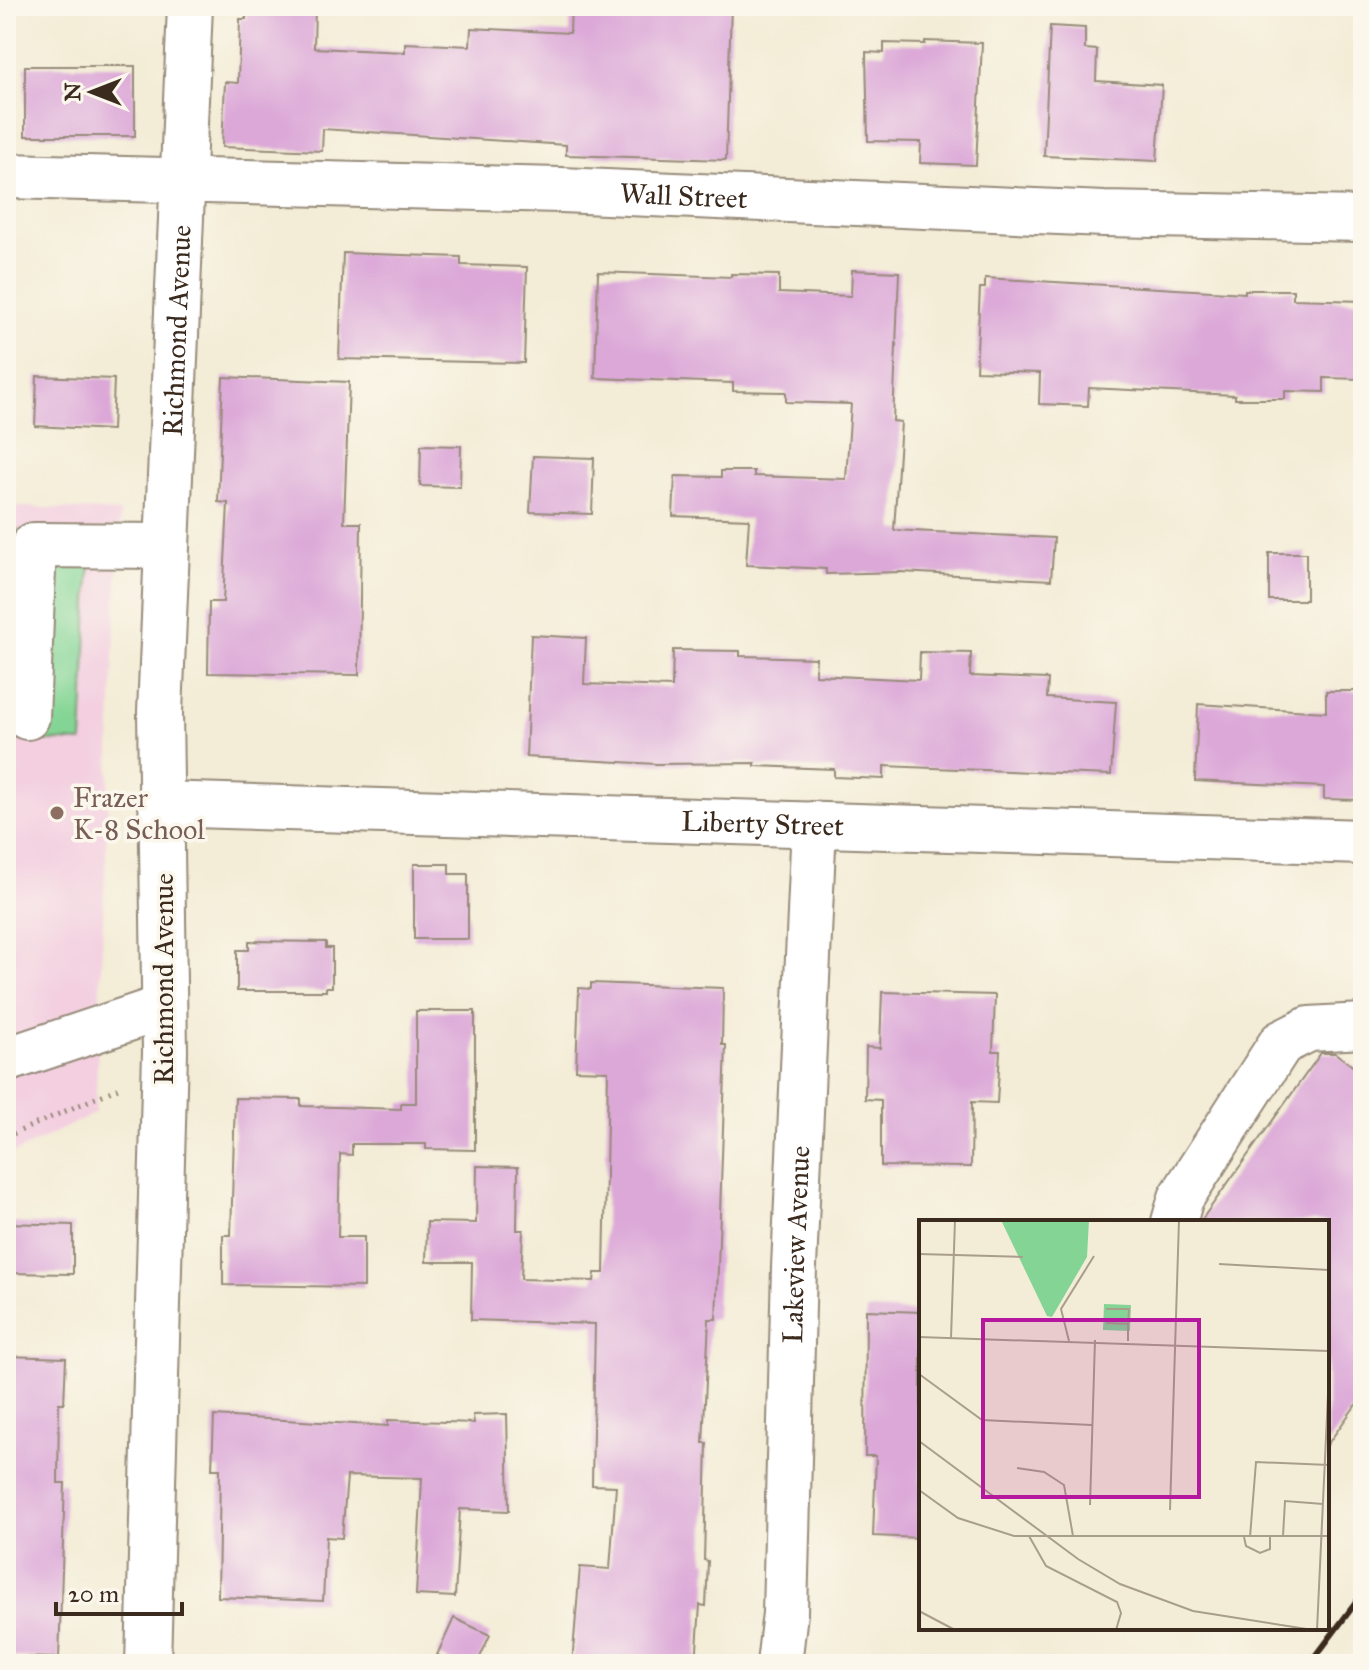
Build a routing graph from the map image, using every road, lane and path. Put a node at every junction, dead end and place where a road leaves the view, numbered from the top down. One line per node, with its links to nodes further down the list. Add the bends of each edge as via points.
1 (190, 6): 3 (street, Richmond Avenue)
2 (6, 176): 3 (street, Wall Street)
3 (183, 181): 4 (street, Wall Street); 6 (street, Richmond Avenue)
4 (1363, 219)
5 (20, 544): 6 (street); 7 (street)
6 (166, 546): 8 (street, Richmond Avenue)
7 (27, 717)
8 (161, 804): 9 (street, Liberty Street); 11 (street, Richmond Avenue)
9 (814, 824): 10 (street, Liberty Street); 18 (street, Lakeview Avenue)
10 (1363, 842)
11 (164, 1007): 13 (street); 14 (street, Richmond Avenue)
12 (1363, 1026): 16 (street, via 1309,1029 1281,1043 1181,1198)
13 (6, 1060)
14 (164, 1068): 15 (path); 17 (street, Richmond Avenue)
15 (6, 1137)
16 (1175, 1220)
17 (148, 1664)
18 (779, 1664)

